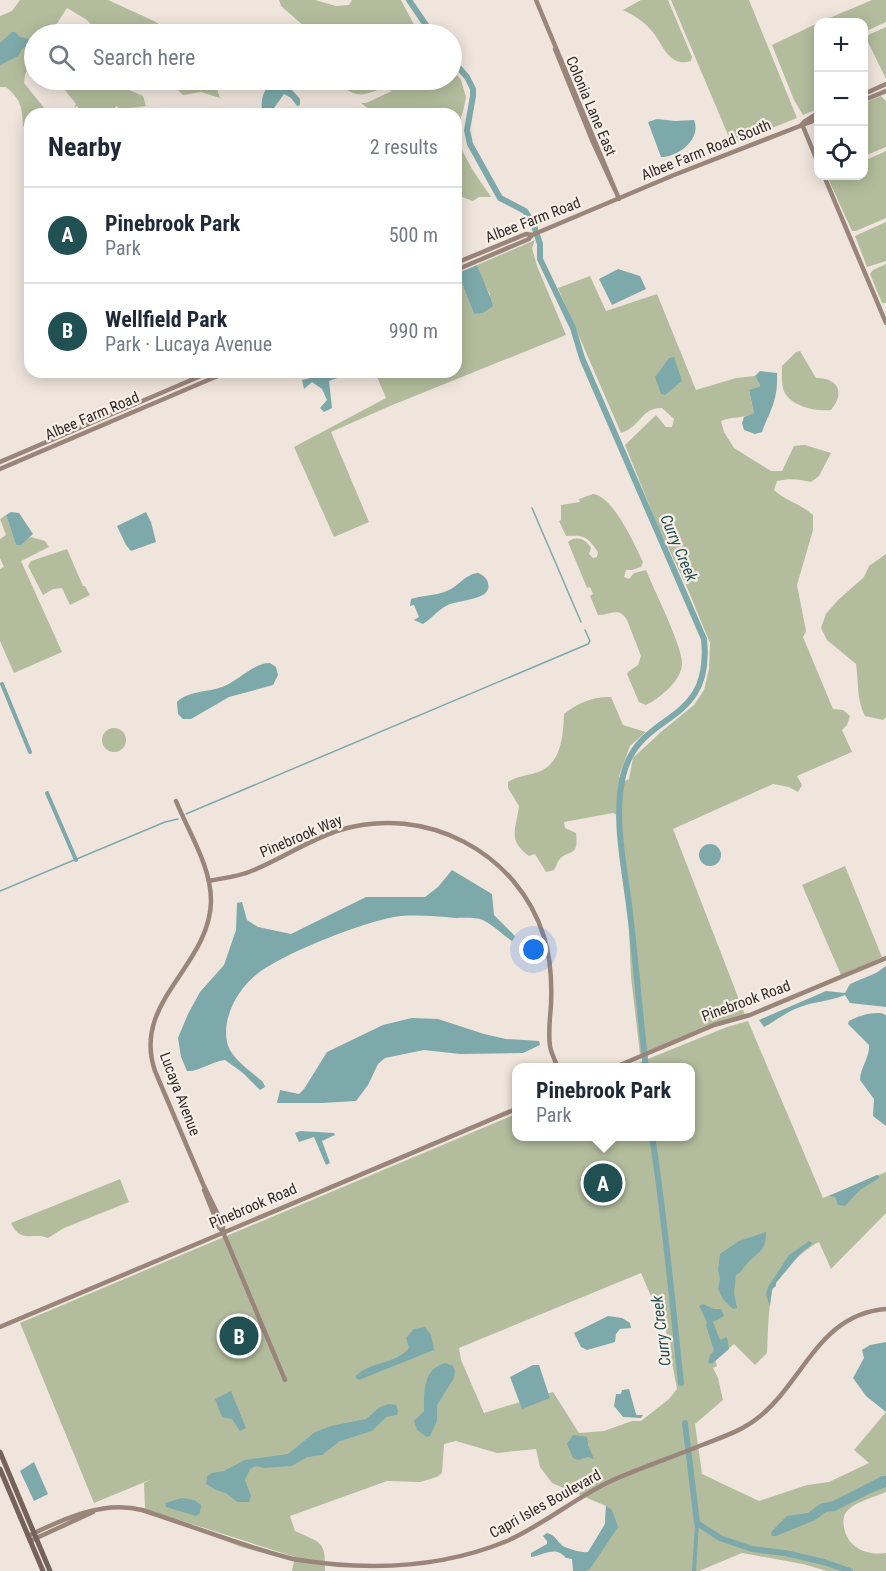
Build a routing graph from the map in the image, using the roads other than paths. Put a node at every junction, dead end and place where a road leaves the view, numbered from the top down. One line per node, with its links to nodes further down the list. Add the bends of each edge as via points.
1 (536, 0): 11 (street, Colonia Lane East, via 568,85)
2 (886, 84): 3 (street)
3 (868, 91)
4 (886, 91): 5 (street)
5 (868, 98)
6 (814, 116): 8 (street, Albee Farm Road South)
7 (814, 120): 8 (street, Albee Farm Road South)
8 (802, 124): 9 (street); 11 (street, Albee Farm Road South)
9 (814, 152)
10 (826, 180): 15 (street)
11 (619, 199): 12 (street, Albee Farm Road)
12 (532, 235): 13 (street, Albee Farm Road); 14 (street, Albee Farm Road)
13 (462, 261)
14 (462, 267)
15 (886, 323)
16 (196, 378): 18 (street, Albee Farm Road)
17 (213, 378): 19 (street, Albee Farm Road)
18 (121, 410): 19 (street); 20 (street, Albee Farm Road)
19 (123, 416): 21 (street, Albee Farm Road)
20 (0, 462)
21 (0, 468)
22 (176, 801): 23 (street, Lucaya Avenue)
23 (208, 881): 25 (street, Pinebrook Way, via 250,871 323,836 367,824 420,825 465,841 510,876 540,924 550,960 550,1044); 28 (street, Lucaya Avenue, via 210,905 205,932 157,1012 150,1043 155,1071)
24 (886, 957): 26 (street, Pinebrook Road)
25 (556, 1063)
26 (625, 1063)
27 (512, 1111): 28 (street, Pinebrook Road)
28 (223, 1232): 30 (street, Pinebrook Road); 31 (street, Lucaya Avenue)
29 (886, 1309): 36 (street, Capri Isles Boulevard, via 866,1312 840,1325 776,1400 736,1432 613,1480 538,1525 456,1558 413,1566 369,1568 314,1563 136,1509 118,1507 95,1510 82,1519)
30 (0, 1327)
31 (285, 1380)
32 (0, 1452): 35 (main road)
33 (0, 1457): 35 (main road)
34 (0, 1469): 37 (main road)
35 (9, 1473): 36 (main road)
36 (35, 1535): 37 (street, Capri Isles Boulevard); 39 (main road)
37 (29, 1538): 38 (main road)
38 (43, 1571)
39 (51, 1571)

